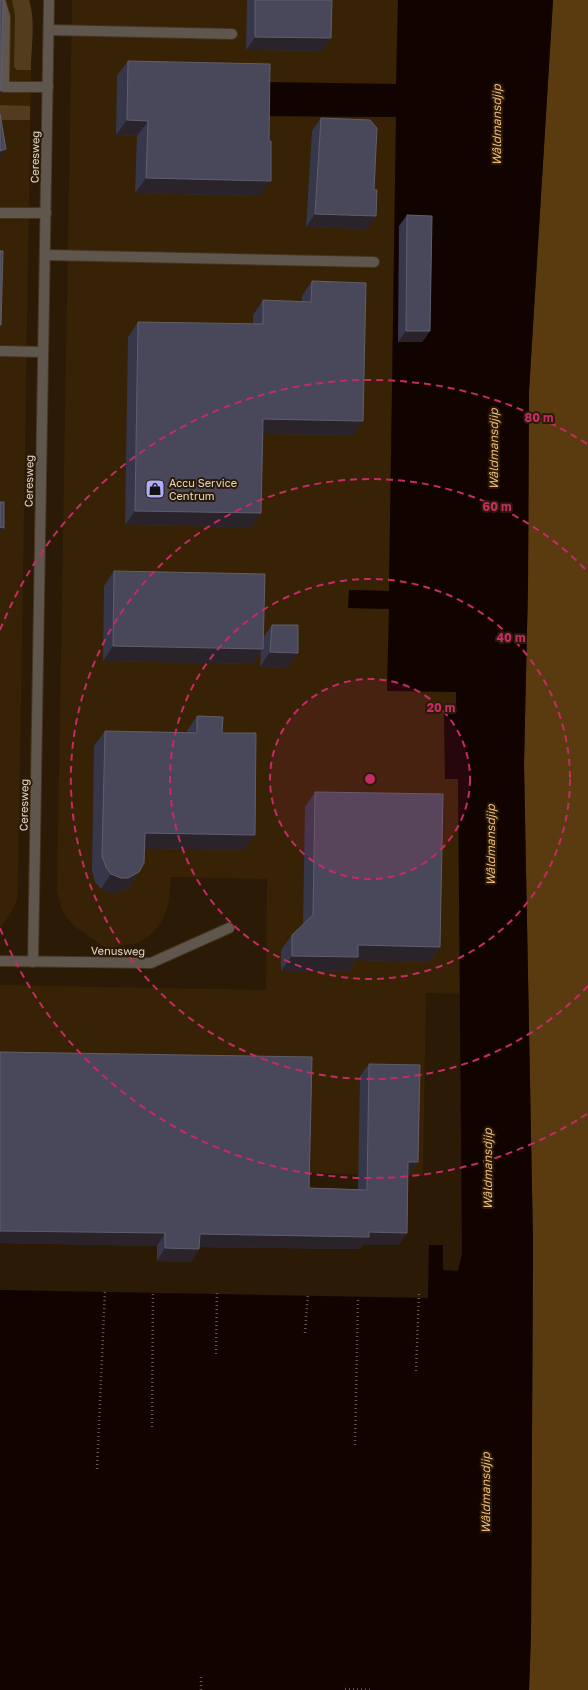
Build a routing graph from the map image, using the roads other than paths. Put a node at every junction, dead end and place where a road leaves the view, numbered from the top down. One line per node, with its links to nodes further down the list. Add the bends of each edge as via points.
1 (0, 0): 5 (street, via 5,17 4,86)
2 (49, 0): 3 (street, Ceresweg)
3 (49, 30): 4 (street); 5 (street, Ceresweg)
4 (232, 34)
5 (48, 87): 7 (street, Ceresweg)
6 (0, 212): 7 (street)
7 (46, 213): 8 (street, Ceresweg)
8 (45, 255): 9 (street); 11 (street, Ceresweg)
9 (374, 262)
10 (0, 351): 11 (street)
11 (43, 352): 14 (street, Ceresweg)
12 (228, 928): 14 (street, Venusweg, via 150,963)
13 (0, 961): 14 (street, Venusweg)
14 (33, 962)

